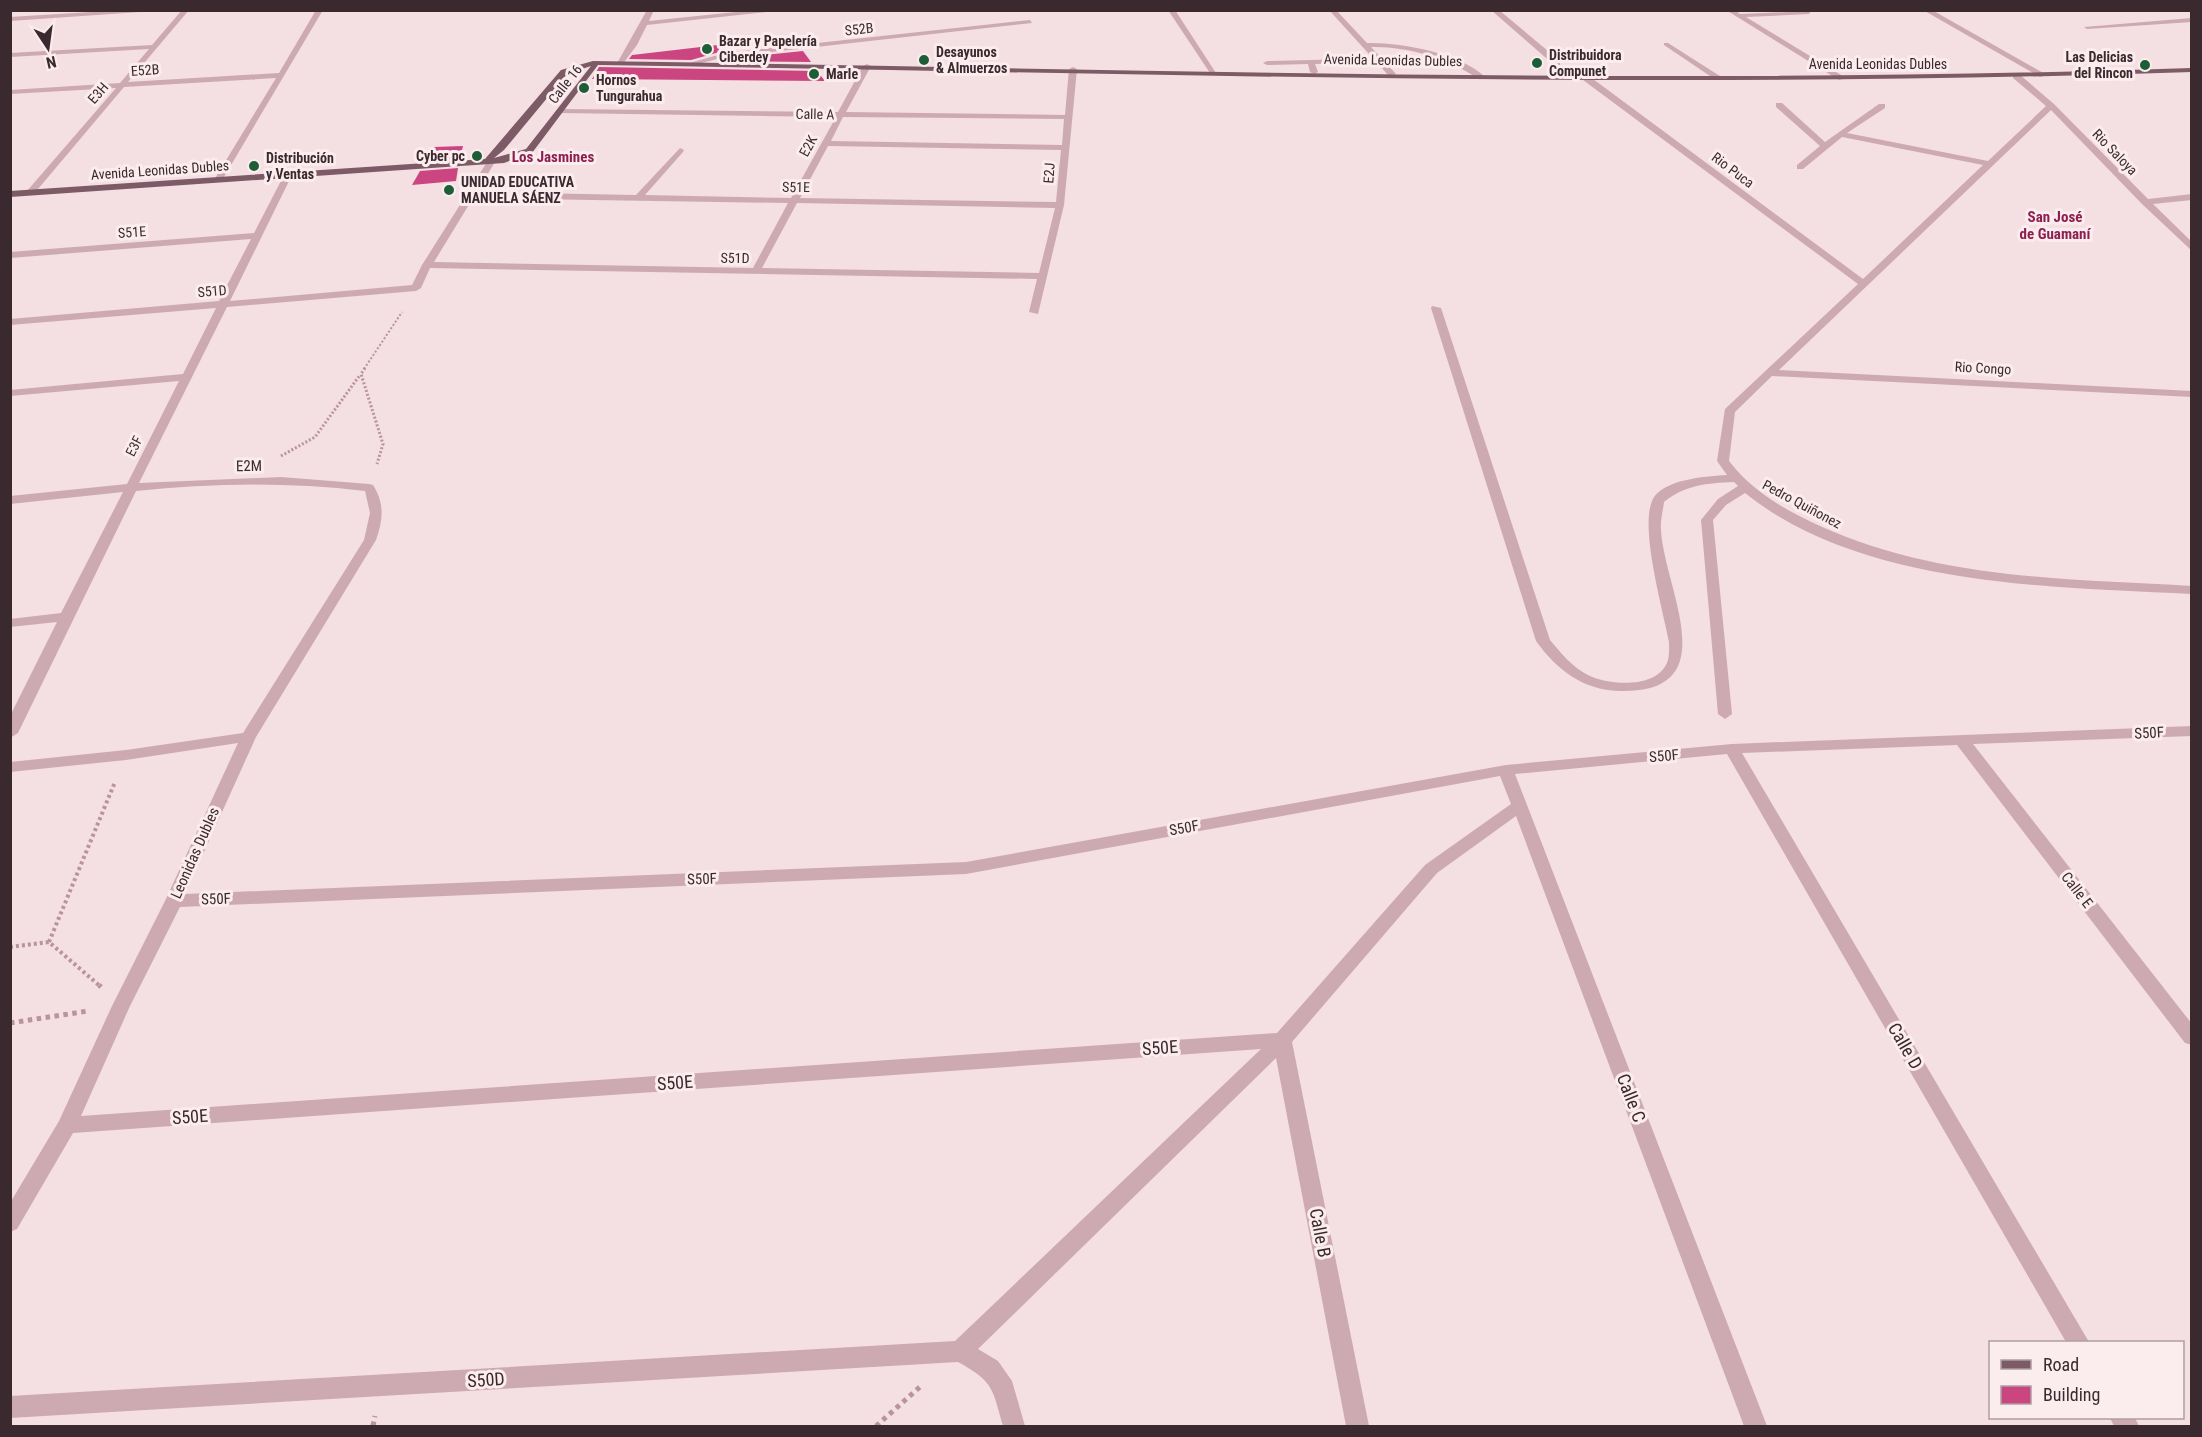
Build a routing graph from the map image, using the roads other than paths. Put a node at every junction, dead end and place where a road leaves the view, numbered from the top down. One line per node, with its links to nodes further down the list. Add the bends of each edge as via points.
1 (37, 10): 15 (street)
2 (166, 10): 15 (street)
3 (186, 10): 22 (street, E3H)
4 (320, 10): 37 (street)
5 (651, 10): 18 (street)
6 (781, 10): 18 (street)
7 (1171, 10): 34 (street)
8 (1332, 10): 21 (street)
9 (1494, 10): 29 (street)
10 (1729, 10): 14 (street)
11 (1926, 10): 38 (street)
12 (1809, 12): 14 (street)
13 (1023, 15): 30 (street, S52B, via 1030,22 725,55)
14 (1737, 16): 43 (street)
15 (29, 18): 16 (street)
16 (10, 19)
17 (2192, 20): 19 (street)
18 (644, 23): 27 (street)
19 (2087, 27)
20 (1666, 44): 42 (street)
21 (1366, 45): 36 (street); 39 (street, via 1456,61)
22 (155, 46): 23 (street); 44 (street, E3H)
23 (10, 55)
24 (1352, 61): 25 (street)
25 (1311, 62): 28 (street); 35 (street)
26 (593, 63): 27 (main road, Avenida Leonidas Dubles); 49 (main road, Calle 16, via 595,68); 57 (main road, Calle 16, via 564,72 490,156)
27 (619, 63): 30 (main road, Avenida Leonidas Dubles)
28 (1267, 63)
29 (1557, 63)
30 (690, 64): 31 (main road, Avenida Leonidas Dubles)
31 (867, 66): 32 (main road, Avenida Leonidas Dubles); 50 (street, E2K)
32 (1072, 69): 34 (main road, Avenida Leonidas Dubles); 51 (street, E2J)
33 (2192, 69): 38 (main road, Avenida Leonidas Dubles)
34 (1213, 71): 35 (main road, Avenida Leonidas Dubles)
35 (1314, 72): 36 (main road, Avenida Leonidas Dubles)
36 (1392, 74): 39 (main road, Avenida Leonidas Dubles)
37 (281, 75): 44 (street, E52B); 61 (street)
38 (2043, 75): 40 (main road, Avenida Leonidas Dubles)
39 (1480, 76): 41 (main road, Avenida Leonidas Dubles)
40 (2016, 76): 43 (main road, Avenida Leonidas Dubles); 48 (street, Rio Saloya)
41 (1586, 78): 42 (main road, Avenida Leonidas Dubles); 76 (street, Rio Puca)
42 (1719, 78): 43 (main road, Avenida Leonidas Dubles)
43 (1842, 78)
44 (122, 85): 45 (street, E52B); 62 (street, E3H)
45 (10, 92)
46 (1779, 105): 54 (street)
47 (1882, 106): 52 (street)
48 (2051, 106): 58 (street); 68 (street, Rio Saloya)
49 (561, 111): 50 (street, Calle A); 57 (main road, Calle 16, via 530,151)
50 (842, 115): 51 (street, Calle A); 53 (street, E2K)
51 (1068, 117): 55 (street, E2J)
52 (1840, 134): 54 (street); 58 (street)
53 (824, 143): 55 (street); 67 (street, E2K)
54 (1825, 146): 59 (street)
55 (1064, 148): 69 (street, E2J)
56 (680, 150): 66 (street)
57 (491, 162): 60 (main road, Avenida Leonidas Dubles); 73 (street)
58 (1989, 164): 76 (street)
59 (1800, 167)
60 (288, 175): 61 (main road, Avenida Leonidas Dubles); 70 (street, E3F)
61 (218, 180): 62 (main road, Avenida Leonidas Dubles)
62 (30, 193): 63 (main road, Avenida Leonidas Dubles)
63 (10, 194)
64 (530, 196): 66 (street, S51E)
65 (2192, 197): 68 (street)
66 (639, 198): 67 (street, S51E)
67 (794, 201): 69 (street, S51E); 74 (street, E2K)
68 (2145, 202): 71 (street, Rio Saloya)
69 (1060, 205): 75 (street, E2J)
70 (256, 236): 72 (street, S51E); 77 (street, E3F)
71 (2190, 246)
72 (10, 255)
73 (427, 265): 74 (street, S51D); 77 (street, S51D, via 416,288)
74 (756, 271): 75 (street, S51D)
75 (1043, 276): 79 (street, E2J)
76 (1864, 284): 81 (street)
77 (223, 304): 80 (street, S51D); 82 (street, E3F)
78 (1436, 308): 85 (street, via 1543,641 1561,663 1591,682 1619,687 1643,684 1668,672 1676,658 1676,642 1654,529 1658,501 1683,484)
79 (1034, 312)
80 (10, 322)
81 (1773, 373): 84 (street, Rio Congo); 85 (street, via 1729,411 1723,461)
82 (186, 377): 83 (street); 86 (street, E3F)
83 (10, 393)
84 (2192, 394)
85 (1739, 483): 89 (street, Pedro Quiñonez, via 1758,499 1796,520 1866,551 1977,577); 92 (street, via 1707,520)
86 (130, 488): 87 (street, E2M, via 323,480); 88 (street, E2M); 90 (street, E3F)
87 (369, 488): 95 (street, Leonidas Dubles, via 377,502 378,516 370,540)
88 (10, 500)
89 (2192, 590)
90 (66, 616): 91 (street); 94 (street, E3F)
91 (10, 623)
92 (1725, 714)
93 (2192, 730): 96 (street, S50F)
94 (10, 733)
95 (248, 737): 98 (street); 101 (street, Leonidas Dubles)
96 (1962, 741): 97 (street, S50F); 102 (street, Calle E)
97 (1732, 750): 99 (street, S50F); 106 (street, Calle D)
98 (10, 767)
99 (1506, 770): 100 (street, Calle C); 101 (street, S50F, via 966,868)
100 (1519, 806): 103 (street, via 1431,869); 111 (street, Calle C)
101 (174, 901): 104 (street, Leonidas Dubles)
102 (2192, 1038)
103 (1282, 1040): 104 (street, S50E); 107 (street); 110 (street, Calle B)
104 (67, 1125): 105 (street, Leonidas Dubles)
105 (10, 1223)
106 (2077, 1341)
107 (960, 1351): 108 (street, S50D); 109 (street, via 990,1368 1004,1389)
108 (10, 1407)
109 (1014, 1426)
110 (1358, 1426)
111 (1756, 1426)

